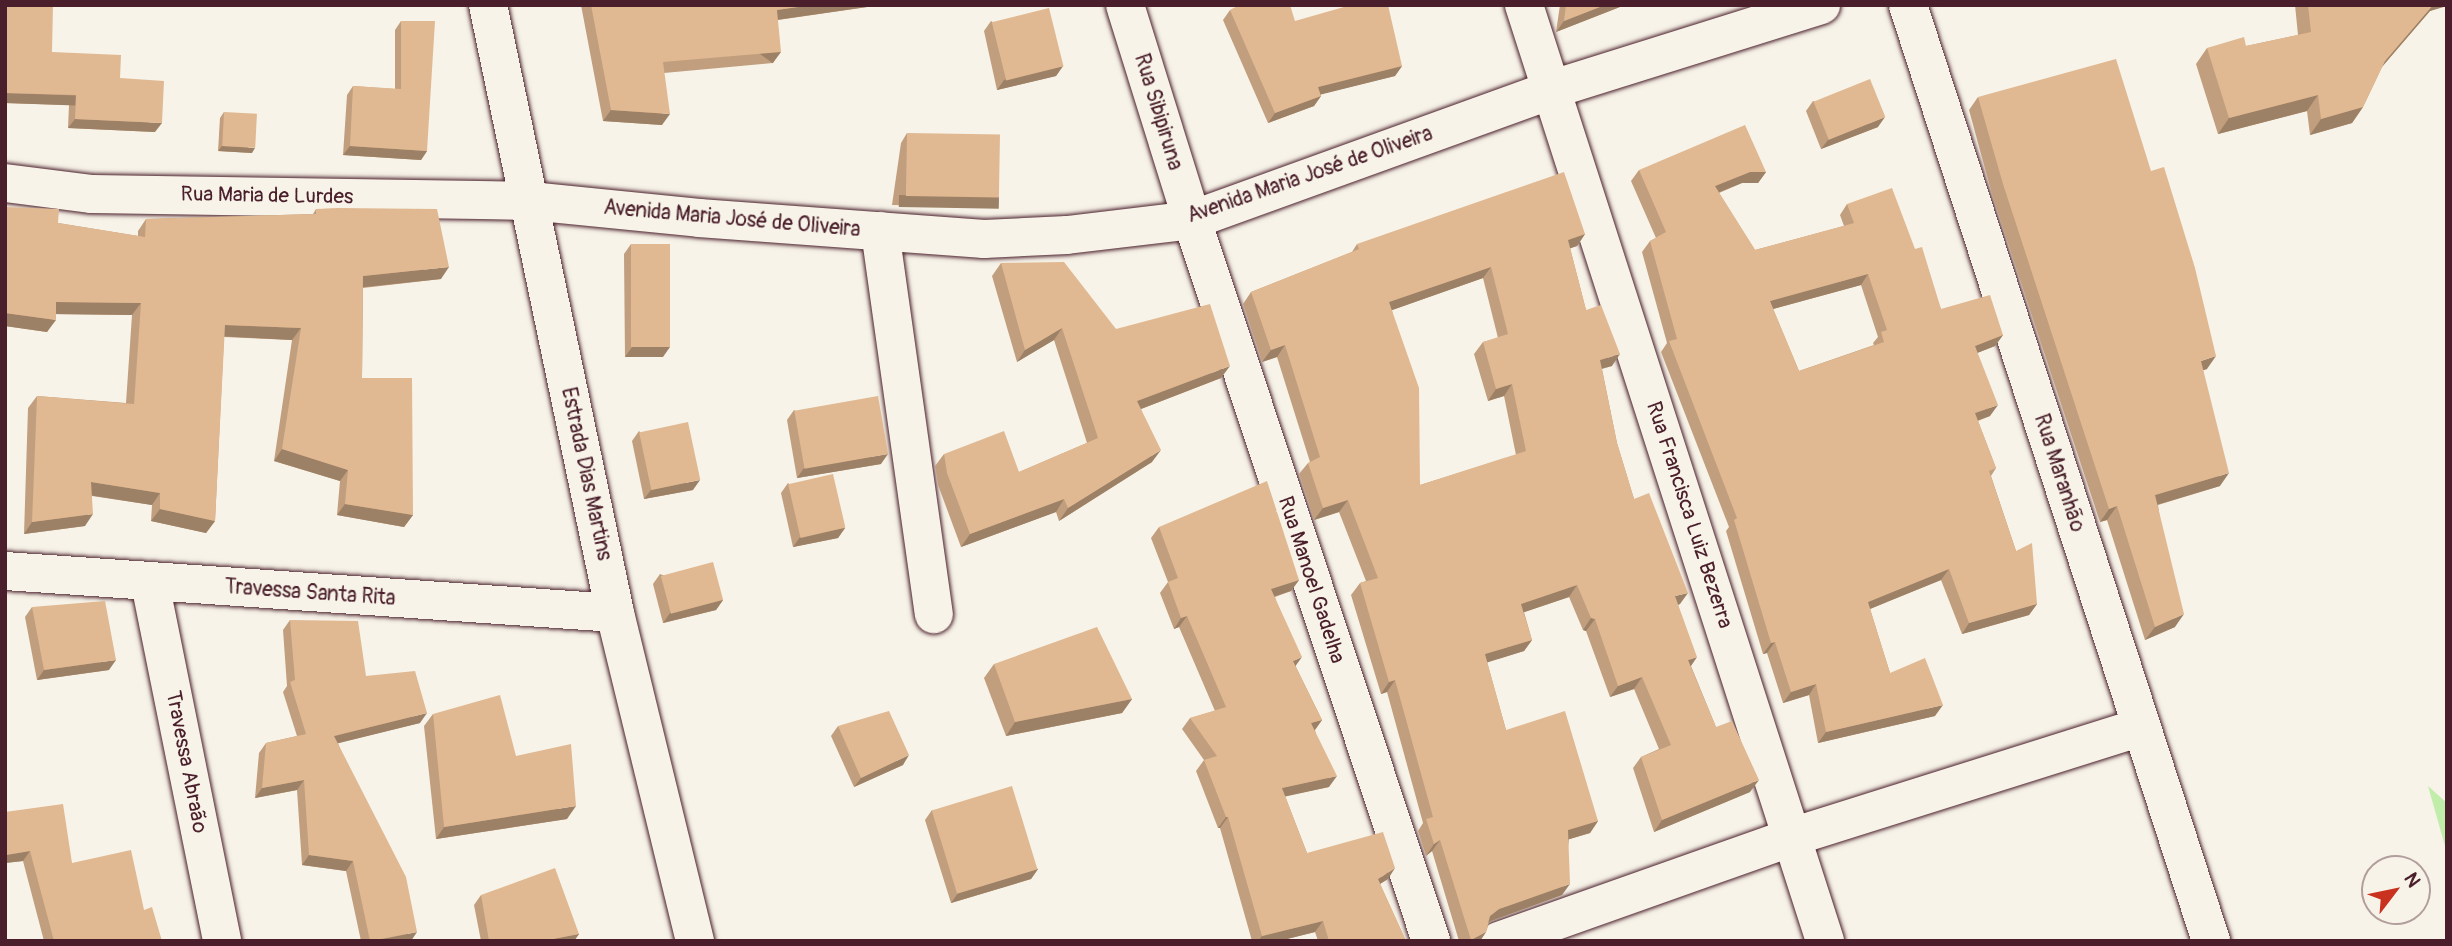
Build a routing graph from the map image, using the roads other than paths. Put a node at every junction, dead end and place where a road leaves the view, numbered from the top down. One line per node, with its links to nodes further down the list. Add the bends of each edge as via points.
1 (488, 5): 8 (street, Estrada Dias Martins)
2 (1125, 5): 9 (street, Rua Sibipiruna)
3 (1524, 5): 6 (street, Rua Francisca Luiz Bezerra)
4 (1821, 5): 6 (street, Avenida Maria José de Oliveira)
5 (1908, 5): 15 (street, Rua Maranhão)
6 (1553, 89): 9 (street, Avenida Maria José de Oliveira); 16 (street, Rua Francisca Luiz Bezerra)
7 (5, 183): 8 (street, Rua Maria de Lurdes, via 92,194)
8 (530, 201): 10 (street, Avenida Maria José de Oliveira); 13 (street, Estrada Dias Martins)
9 (1192, 219): 10 (street, Avenida Maria José de Oliveira, via 1067,235 984,239); 19 (street, Rua Manoel Gadelha)
10 (880, 231): 14 (street)
11 (5, 570): 12 (street, Travessa Santa Rita)
12 (150, 583): 13 (street, Travessa Santa Rita); 17 (street, Travessa Abraão)
13 (615, 613): 18 (street, Estrada Dias Martins)
14 (934, 614)
15 (2140, 727): 16 (street); 22 (street, Rua Maranhão)
16 (1792, 837): 20 (street); 21 (street, Rua Francisca Luiz Bezerra)
17 (222, 941)
18 (695, 941)
19 (1431, 941)
20 (1499, 941)
21 (1825, 941)
22 (2211, 941)

